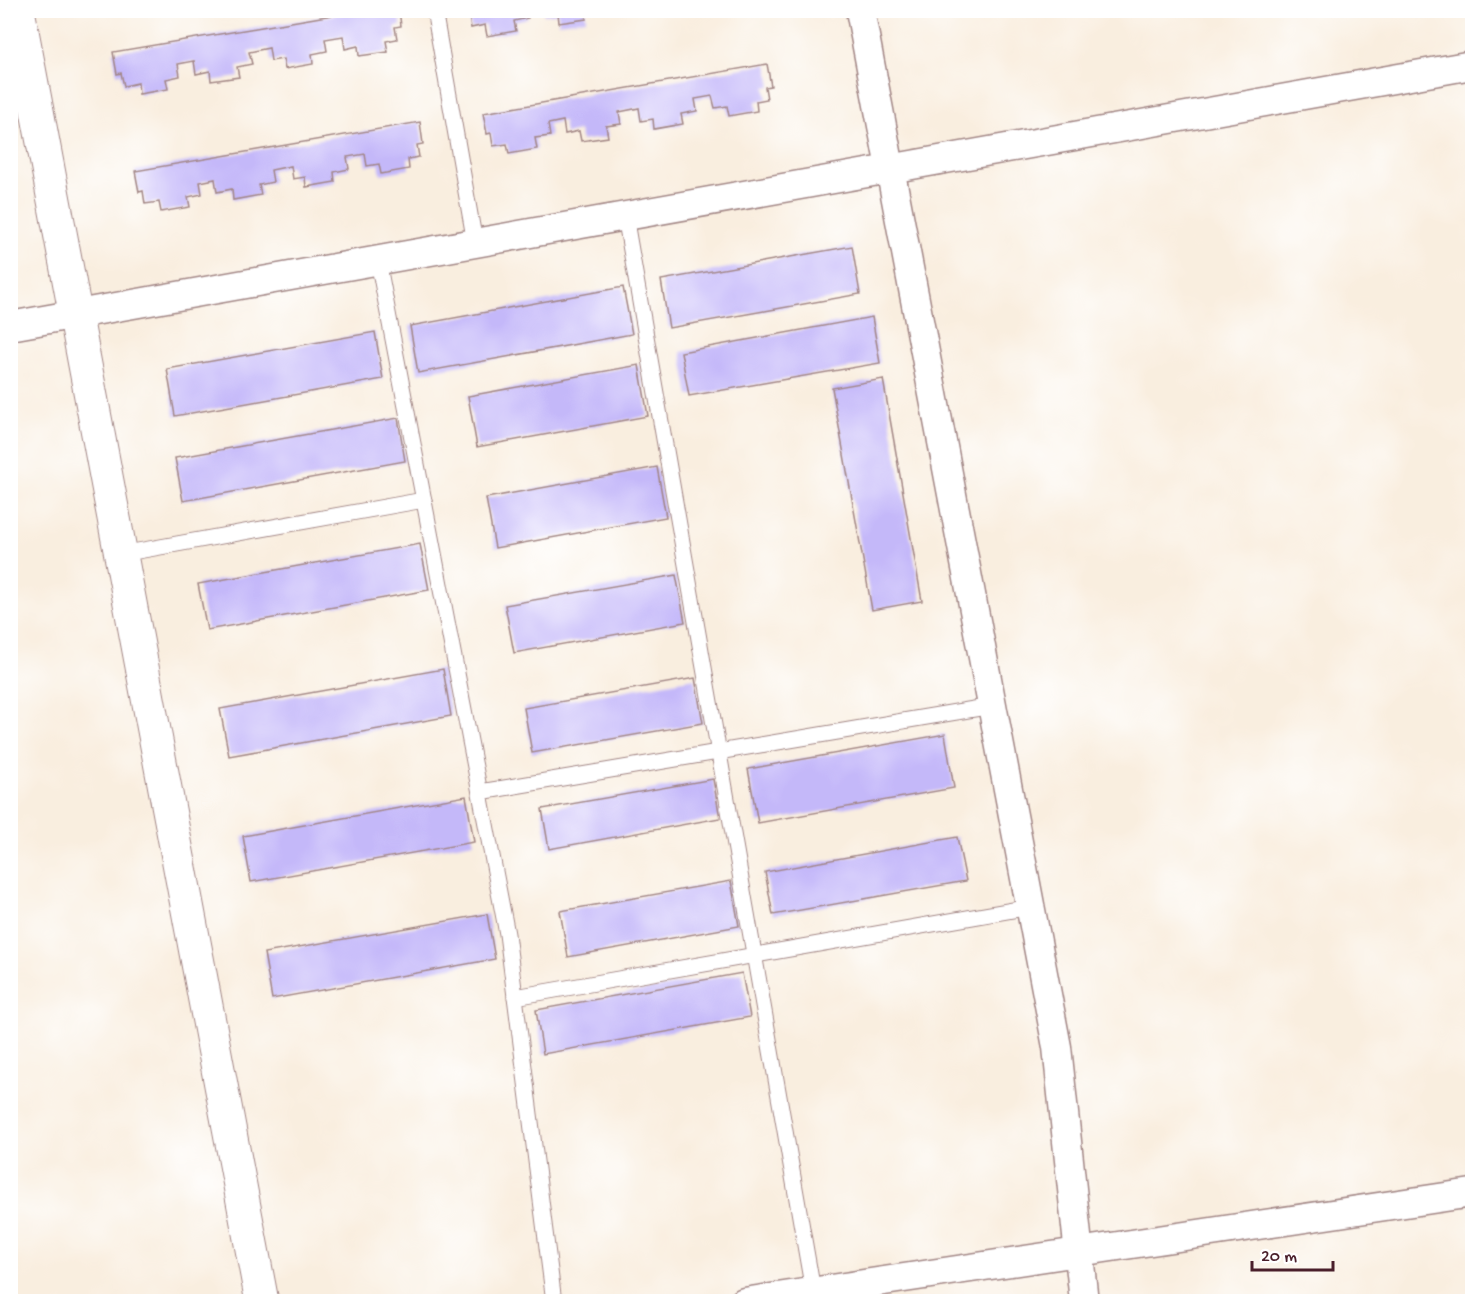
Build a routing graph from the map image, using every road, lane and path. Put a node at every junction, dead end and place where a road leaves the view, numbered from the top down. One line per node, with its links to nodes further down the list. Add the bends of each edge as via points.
1 (18, 10): 9 (main road)
2 (434, 10): 7 (lane)
3 (860, 10): 5 (street)
4 (1473, 65): 5 (street)
5 (890, 169): 6 (street); 13 (street)
6 (625, 216): 7 (street); 14 (lane)
7 (475, 243): 8 (street)
8 (378, 261): 9 (street); 11 (lane)
9 (75, 315): 10 (street); 12 (main road)
10 (10, 326)
11 (424, 500): 12 (lane); 15 (lane)
12 (121, 554): 22 (main road)
13 (992, 706): 14 (lane); 16 (street)
14 (719, 752): 15 (lane); 17 (lane)
15 (480, 792): 18 (lane)
16 (1030, 907): 17 (lane); 20 (street, via 1057,1047)
17 (754, 955): 18 (lane); 21 (lane)
18 (515, 997): 23 (lane)
19 (1473, 1193): 20 (street)
20 (1078, 1251): 21 (street); 25 (street)
21 (813, 1291): 24 (street)
22 (262, 1302)
23 (554, 1302)
24 (744, 1302)
25 (1084, 1302)

